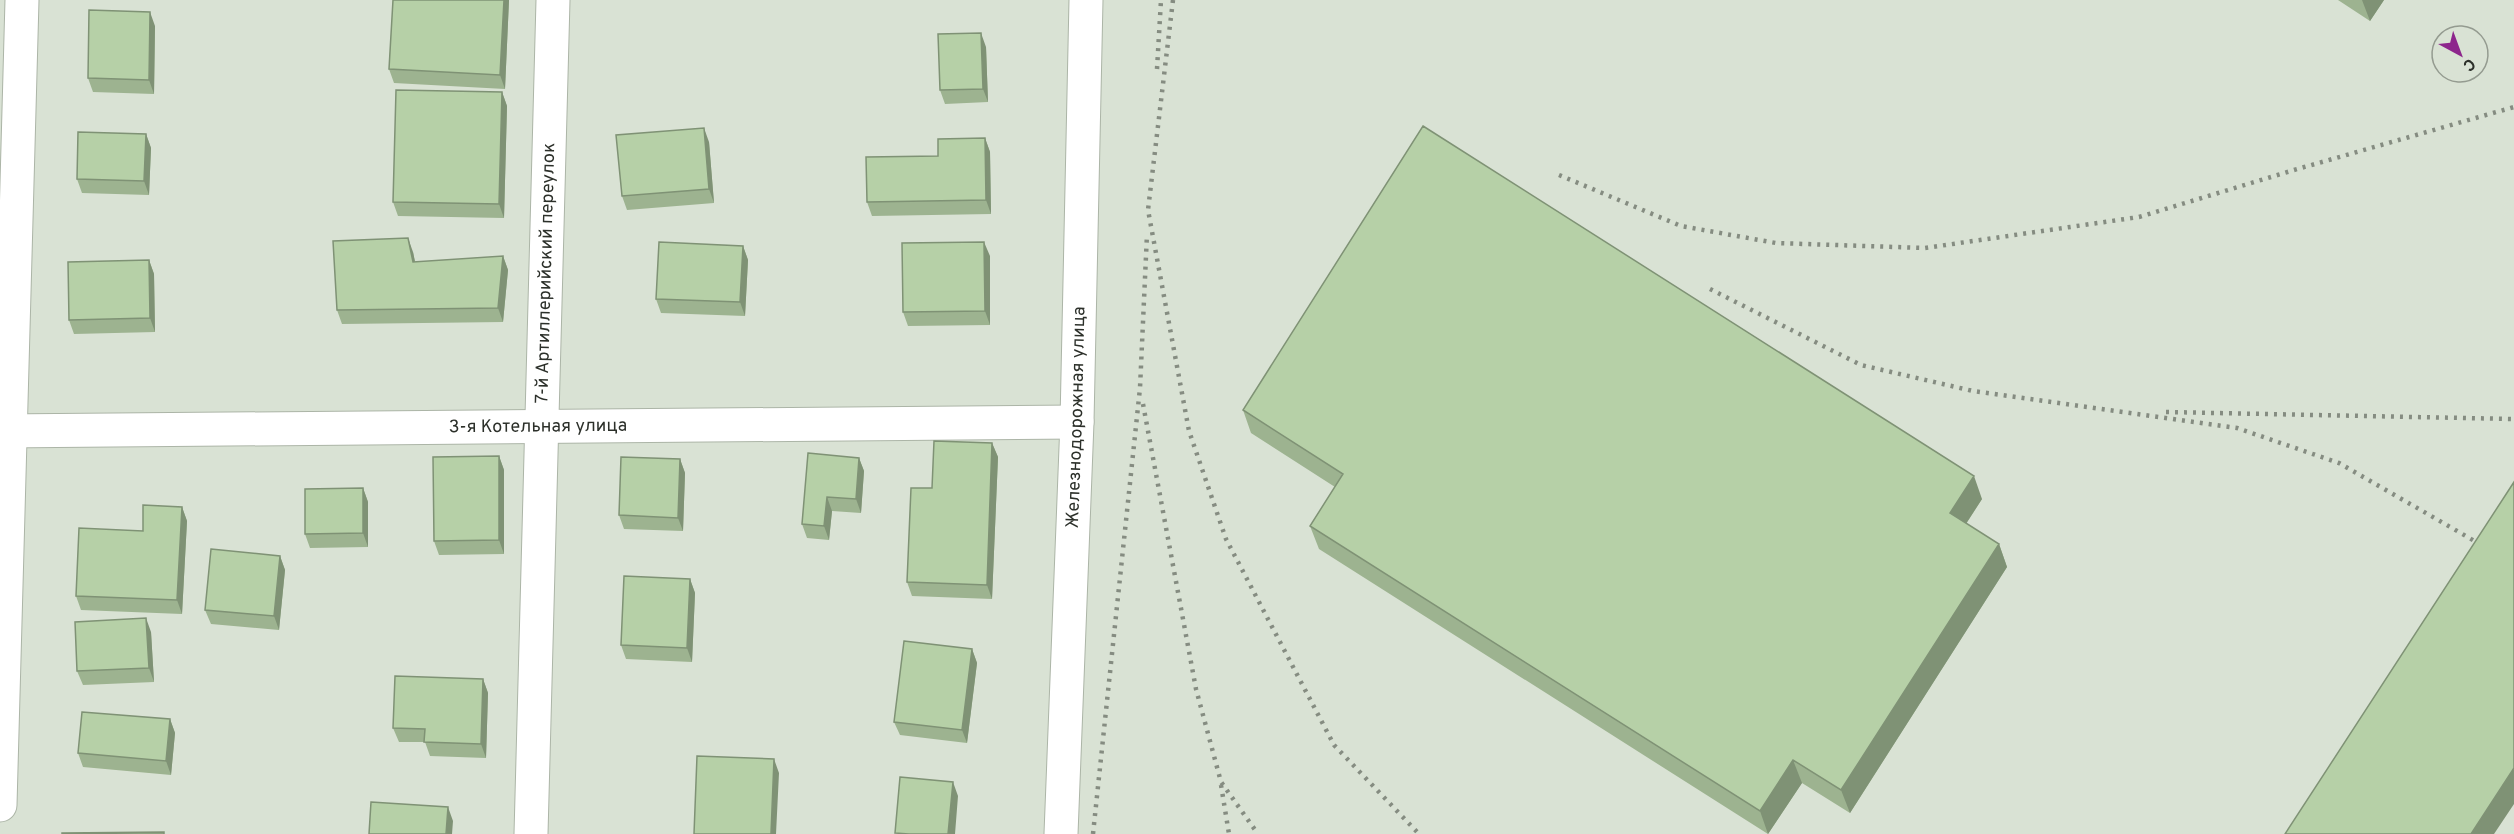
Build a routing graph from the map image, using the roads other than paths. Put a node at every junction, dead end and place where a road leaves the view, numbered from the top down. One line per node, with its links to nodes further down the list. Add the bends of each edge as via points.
1 (22, 0): 6 (street)
2 (553, 0): 5 (street, 7-й Артиллерийский переулок)
3 (1086, 0): 4 (street, Железнодорожная улица)
4 (1077, 422): 5 (street, 3-я Котельная улица); 9 (street, Железнодорожная улица)
5 (542, 426): 6 (street, 3-я Котельная улица); 8 (street, 7-й Артиллерийский переулок)
6 (5, 430): 7 (street)
7 (0, 805)
8 (531, 834)
9 (1060, 834)

